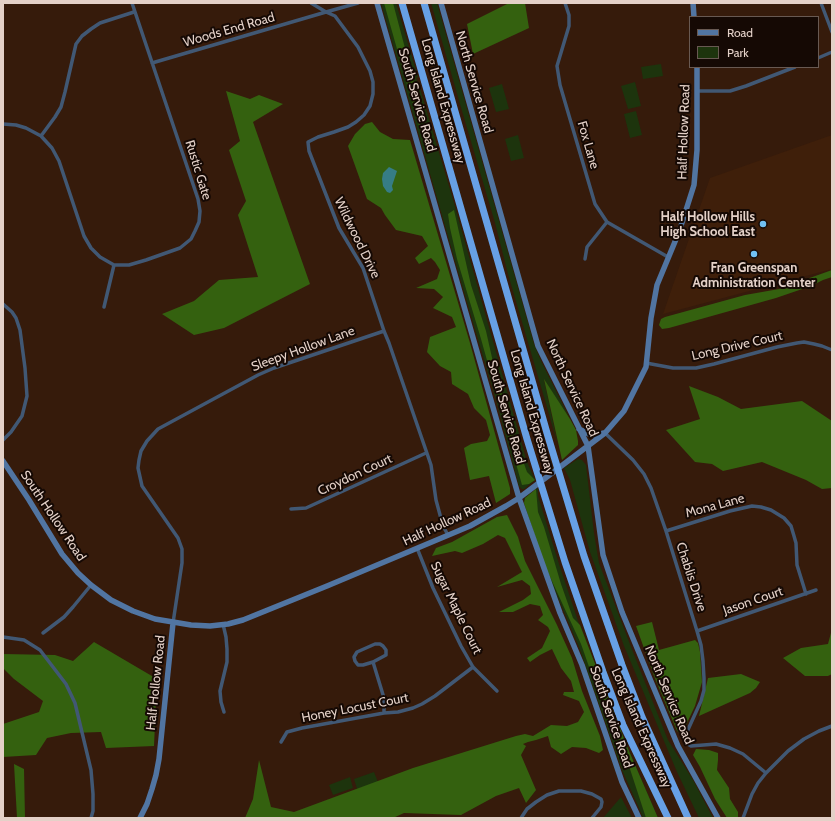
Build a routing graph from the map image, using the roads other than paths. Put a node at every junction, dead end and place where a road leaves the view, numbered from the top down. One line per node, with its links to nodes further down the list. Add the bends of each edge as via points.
1 (132, 3): 11 (street, Rustic Gate)
2 (311, 3): 12 (street, Wildwood Drive)
3 (358, 3): 12 (street, Woods End Road)
4 (377, 3): 38 (main road, South Service Road)
5 (402, 3): 64 (highway, Long Island Expressway, via 565,562 623,725)
6 (424, 3): 65 (highway, Long Island Expressway, via 584,556 642,717)
7 (440, 3): 32 (main road, North Service Road, via 538,346)
8 (565, 3): 23 (street, Fox Lane, via 569,26 557,66 560,85 594,204)
9 (693, 3): 13 (main road)
10 (821, 3): 14 (street)
11 (134, 12): 17 (street, Rustic Gate); 22 (street, via 100,23 82,36 76,44 60,107)
12 (326, 12): 17 (street, Woods End Road); 29 (street, Wildwood Drive, via 335,16 365,60 373,82 373,94 364,116 348,127 308,142 309,151 339,228 363,268)
13 (694, 16)
14 (832, 32)
15 (832, 52): 16 (street)
16 (819, 58)
17 (152, 63): 26 (street, Rustic Gate, via 198,198 199,222 191,239 180,248 129,265)
18 (697, 68): 20 (main road, Half Hollow Road)
19 (792, 68): 20 (street, via 730,91)
20 (697, 91): 24 (main road, Half Hollow Road, via 694,185 680,232)
21 (3, 124): 22 (street, via 26,128)
22 (42, 136): 26 (street, via 59,161 87,242 100,257)
23 (607, 222): 24 (street, Fox Lane); 25 (street, via 587,246)
24 (668, 257): 31 (main road, Half Hollow Road, via 657,285)
25 (585, 260)
26 (114, 265): 28 (street)
27 (3, 304): 34 (street, via 16,318 20,330 27,397 22,416)
28 (104, 307)
29 (384, 331): 36 (street, Wildwood Drive); 46 (street, Sleepy Hollow Lane, via 258,375 158,429 147,441 139,460 139,478 178,538 182,550)
30 (832, 350): 31 (street, Long Drive Court, via 804,342 696,368 673,368)
31 (646, 363): 33 (main road, Half Hollow Road, via 624,411)
32 (579, 428): 33 (main road, via 591,435); 35 (main road, North Service Road)
33 (605, 433): 35 (main road, Half Hollow Road); 40 (street, Chablis Drive, via 644,474)
34 (3, 440)
35 (588, 446): 38 (main road, Half Hollow Road); 66 (main road, North Service Road, via 604,555 622,612 678,746)
36 (426, 453): 39 (street, Croydon Court, via 312,506); 41 (street, Wildwood Drive, via 431,465 443,526)
37 (3, 461): 43 (main road, South Hollow Road, via 62,554)
38 (519, 498): 41 (main road, Half Hollow Road, via 470,526); 63 (main road, South Service Road, via 560,613 582,665 622,782)
39 (291, 509)
40 (666, 531): 45 (street, Mona Lane, via 752,506 771,510 791,526 796,543 797,565); 48 (street, Chablis Drive)
41 (448, 534): 42 (main road, Half Hollow Road)
42 (417, 548): 47 (main road, Half Hollow Road, via 244,620); 52 (street, Sugar Maple Court, via 433,588)
43 (91, 586): 46 (main road, South Hollow Road, via 133,611); 49 (street, via 68,612)
44 (816, 590): 45 (street, Jason Court)
45 (806, 594): 48 (street, Jason Court)
46 (173, 623): 47 (main road, Half Hollow Road, via 190,626); 60 (main road, Half Hollow Road, via 159,760 152,789)
47 (223, 624): 54 (street, via 227,649 220,692)
48 (697, 631): 58 (street, Chablis Drive, via 704,661 704,690 686,734 686,743 691,746 716,744 730,748 743,754)
49 (43, 633)
50 (3, 636): 59 (street, via 24,640 40,650 69,690 75,703 90,770 93,794)
51 (373, 662): 51 (street, via 386,655 386,650 380,644 357,652 354,657 358,665); 55 (street, via 384,698)
52 (474, 667): 53 (street, Sugar Maple Court); 55 (street, Honey Locust Court, via 422,704 398,712)
53 (497, 691)
54 (224, 712)
55 (384, 713): 57 (street, Honey Locust Court, via 286,732)
56 (832, 726): 58 (street, via 804,739)
57 (281, 742)
58 (766, 773): 67 (street, via 752,794)
59 (91, 818)
60 (140, 818)
61 (520, 818): 62 (street, via 536,802 559,791 581,791 601,799 601,807)
62 (592, 818)
63 (639, 818)
64 (668, 818)
65 (688, 818)
66 (718, 818)
67 (743, 818)

